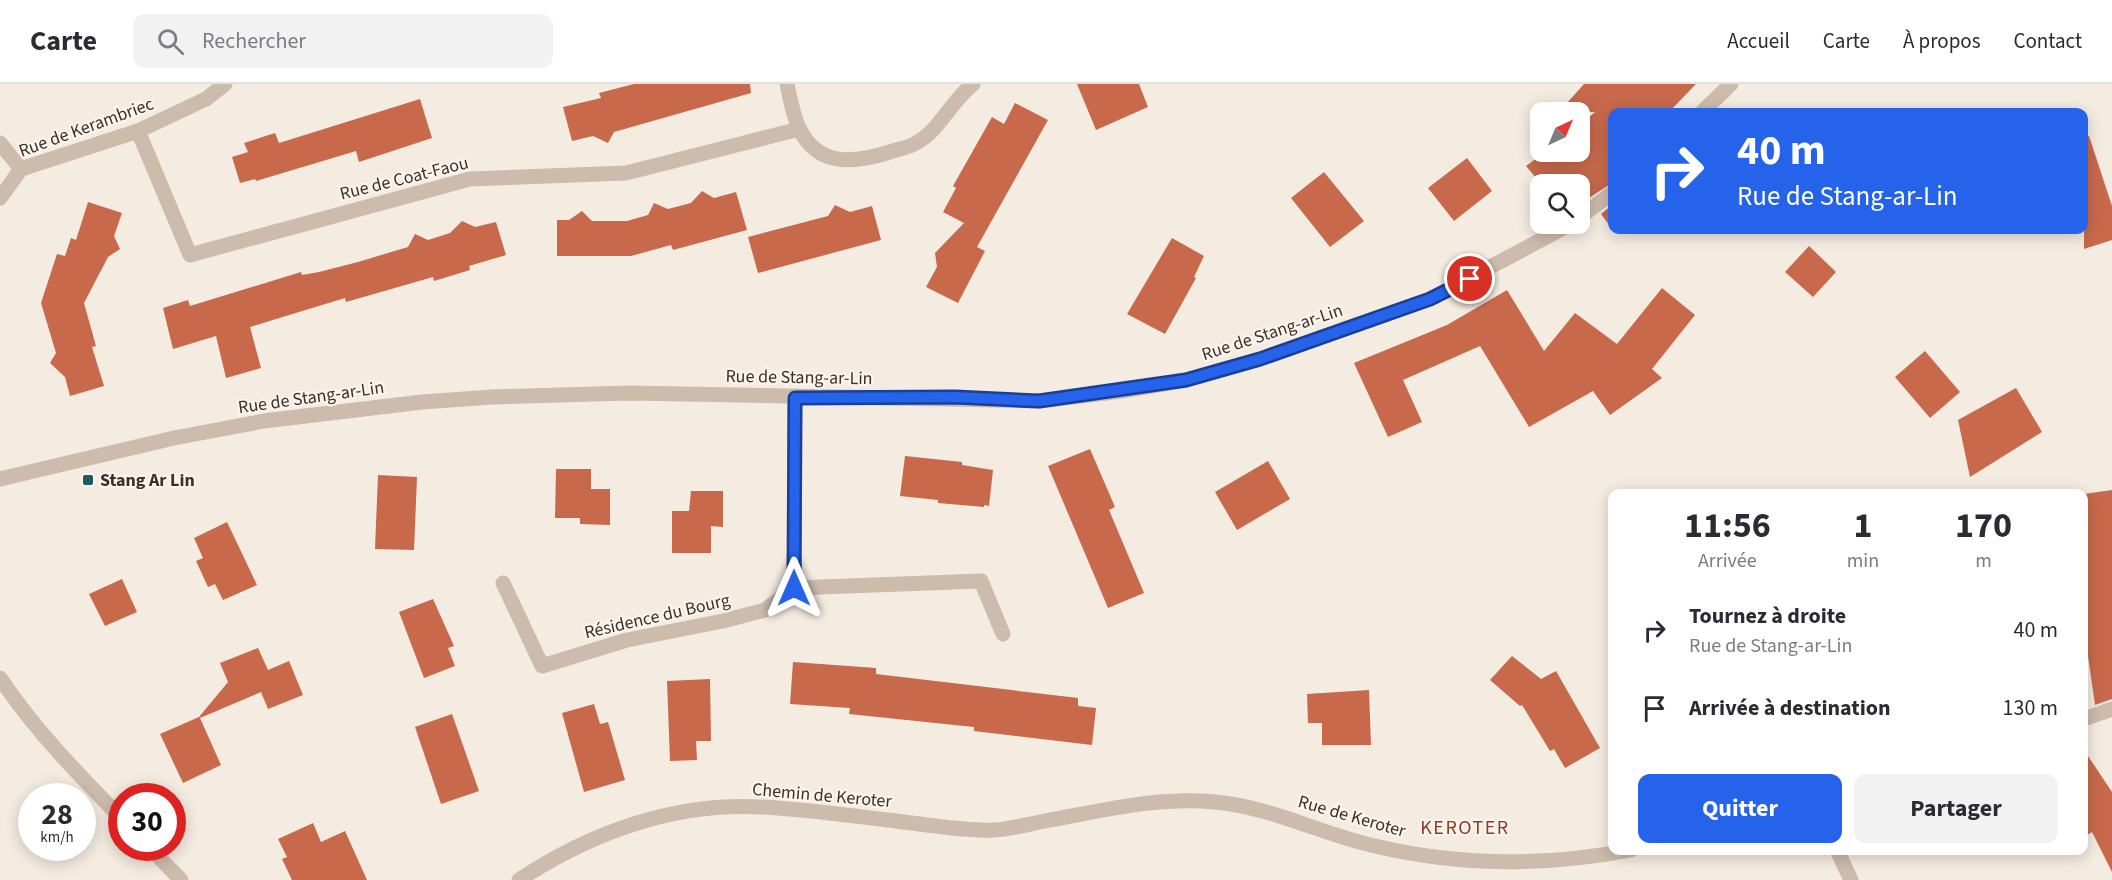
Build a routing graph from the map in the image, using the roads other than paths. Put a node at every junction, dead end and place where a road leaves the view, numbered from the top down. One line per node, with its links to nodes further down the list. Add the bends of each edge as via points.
1 (225, 84): 7 (street, Rue de Kerambriec, via 206,99)
2 (787, 84): 6 (street)
3 (973, 84): 6 (street, via 916,144 866,160 834,160 817,151)
4 (1731, 84): 5 (street)
5 (1706, 108)
6 (799, 129): 7 (street, Rue de Coat-Faou, via 626,173 470,179 190,255)
7 (138, 131): 9 (street, Rue de Kerambriec)
8 (0, 143): 9 (street)
9 (21, 169): 11 (street, Rue de Kerambriec)
10 (1608, 196): 12 (street)
11 (0, 198)
12 (1590, 210)
13 (1552, 234): 14 (street, Rue de Stang-ar-Lin, via 1430,299 1260,359 1186,380 1039,401)
14 (795, 398): 15 (street, Rue de Stang-ar-Lin, via 630,393 422,402 264,421 163,440); 17 (street)
15 (0, 479)
16 (503, 583): 17 (street, Résidence du Bourg, via 542,666 627,640 765,610)
17 (794, 588): 18 (street, via 981,582)
18 (1003, 634)
19 (0, 678): 23 (street, via 74,770)
20 (2112, 709): 21 (street)
21 (2088, 718)
22 (1134, 804): 24 (street, Rue de Keroter, via 1216,802 1289,818 1374,846 1442,859 1515,862); 28 (street, Chemin de Keroter, via 993,830 759,807 697,810 646,820 598,836 555,856)
23 (108, 805)
24 (1608, 852)
25 (1839, 855): 29 (street)
26 (163, 861): 27 (street)
27 (181, 880)
28 (519, 880)
29 (1851, 880)

